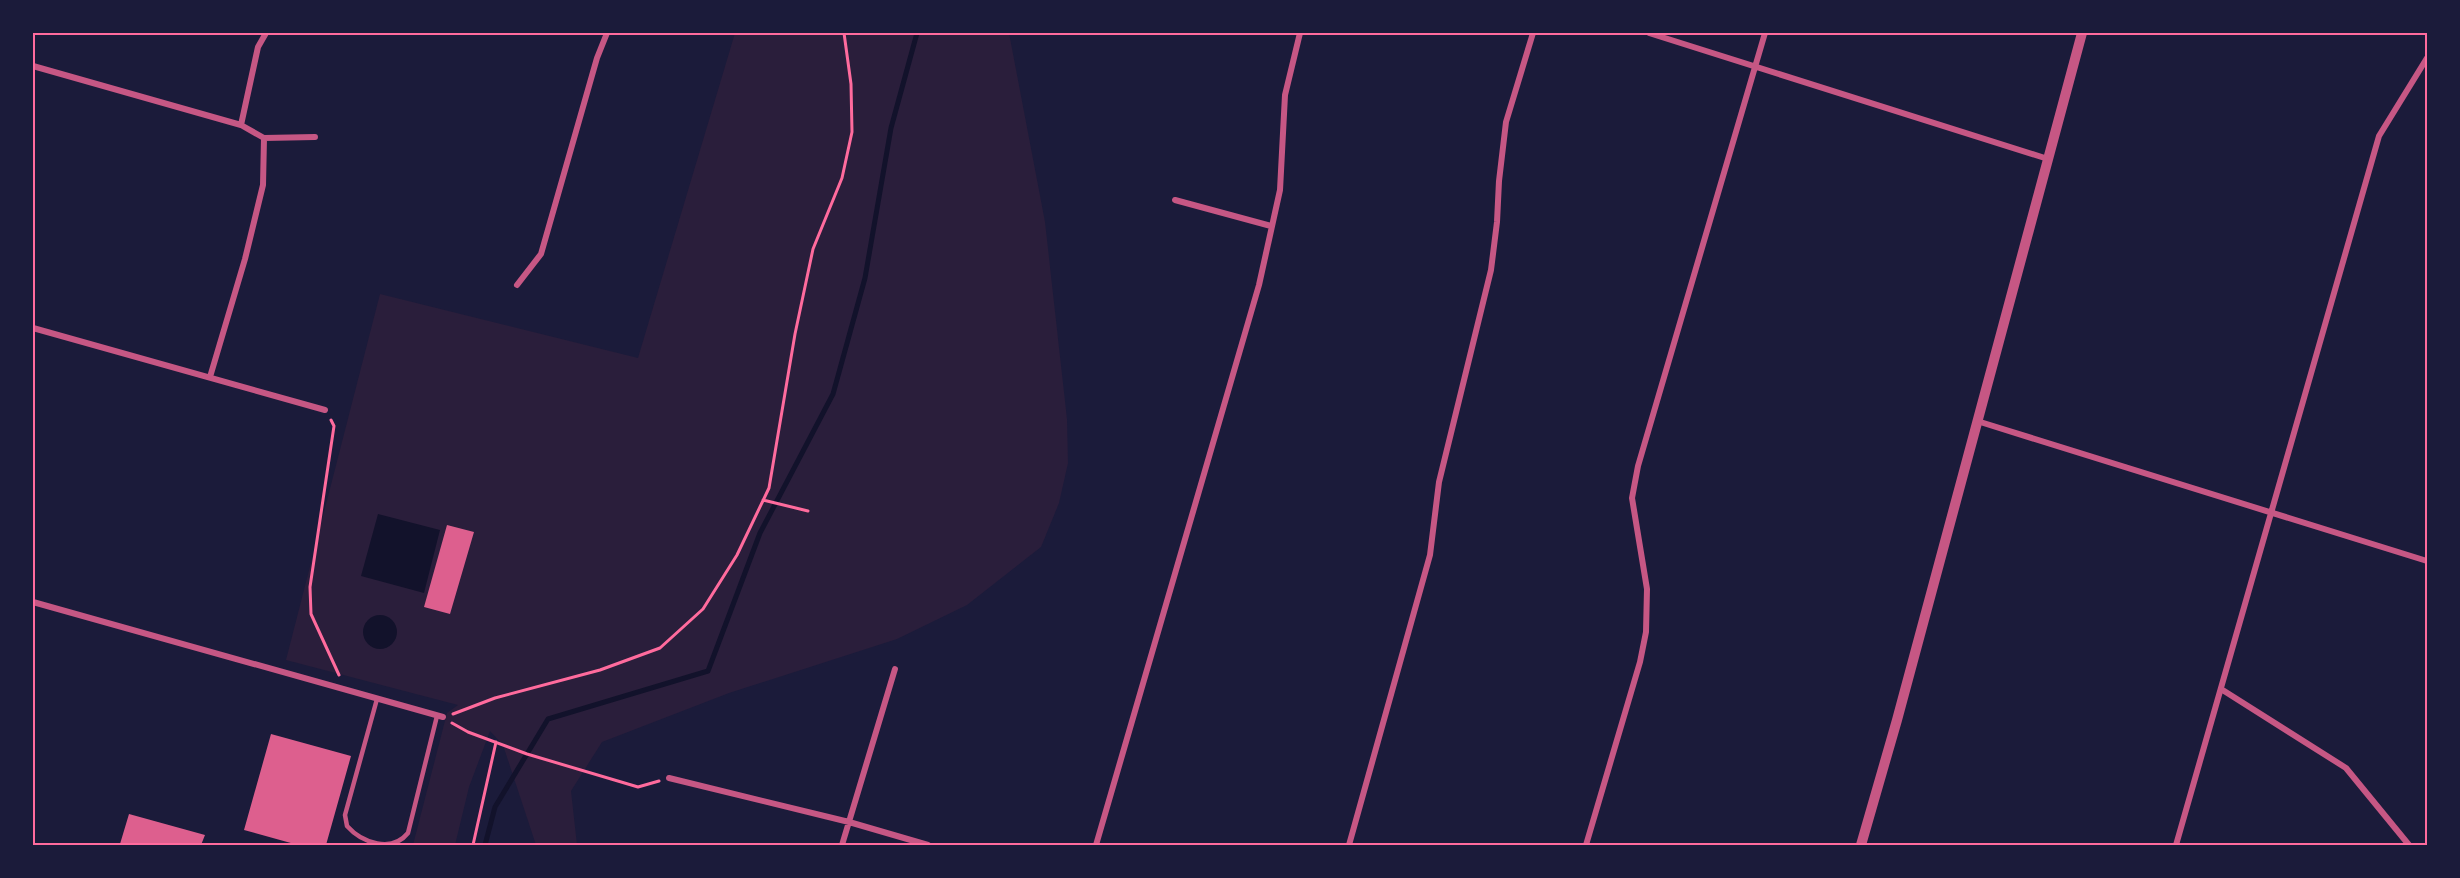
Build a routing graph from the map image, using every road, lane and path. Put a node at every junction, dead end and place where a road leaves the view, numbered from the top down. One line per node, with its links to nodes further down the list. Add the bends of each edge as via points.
1 (267, 33): 12 (street, via 258,47)
2 (608, 33): 18 (street, via 597,58 541,254)
3 (844, 33): 23 (path, via 852,84 852,132 842,178 813,249 769,488)
4 (1300, 33): 17 (street, via 1285,95 1280,190)
5 (1533, 33): 40 (street, via 1506,122 1491,270 1439,482 1430,555)
6 (1649, 33): 11 (street)
7 (1765, 33): 11 (street)
8 (2082, 33): 15 (street)
9 (2427, 58): 25 (street, via 2379,136)
10 (33, 66): 12 (street)
11 (1754, 68): 15 (street); 41 (street, via 1638,466 1632,498 1647,589 1646,632)
12 (241, 124): 14 (street)
13 (315, 137): 14 (street)
14 (264, 138): 20 (street, via 263,184)
15 (2048, 159): 22 (street)
16 (1175, 200): 17 (street)
17 (1272, 226): 39 (street, via 1259,285)
18 (517, 285)
19 (33, 328): 20 (street)
20 (210, 377): 21 (street)
21 (325, 410): 30 (path, via 334,426 310,586 311,614)
22 (1977, 421): 25 (street); 42 (street)
23 (763, 500): 24 (path); 32 (path, via 737,555 703,609 660,648 600,670)
24 (808, 511)
25 (2272, 511): 26 (street); 29 (street)
26 (2427, 561)
27 (33, 602): 30 (street)
28 (895, 669): 35 (street)
29 (2221, 689): 43 (street); 44 (street, via 2346,768)
30 (346, 690): 31 (street)
31 (377, 699): 32 (street); 32 (lane, via 345,815 347,826 363,840 377,844 394,844 408,832)
32 (440, 716): 33 (path)
33 (496, 742): 34 (path, via 638,787); 36 (path)
34 (669, 777): 35 (street)
35 (849, 822): 37 (street); 38 (street)
36 (473, 845)
37 (842, 845)
38 (928, 845)
39 (1096, 845)
40 (1349, 845)
41 (1586, 845)
42 (1861, 845)
43 (2176, 845)
44 (2409, 845)

